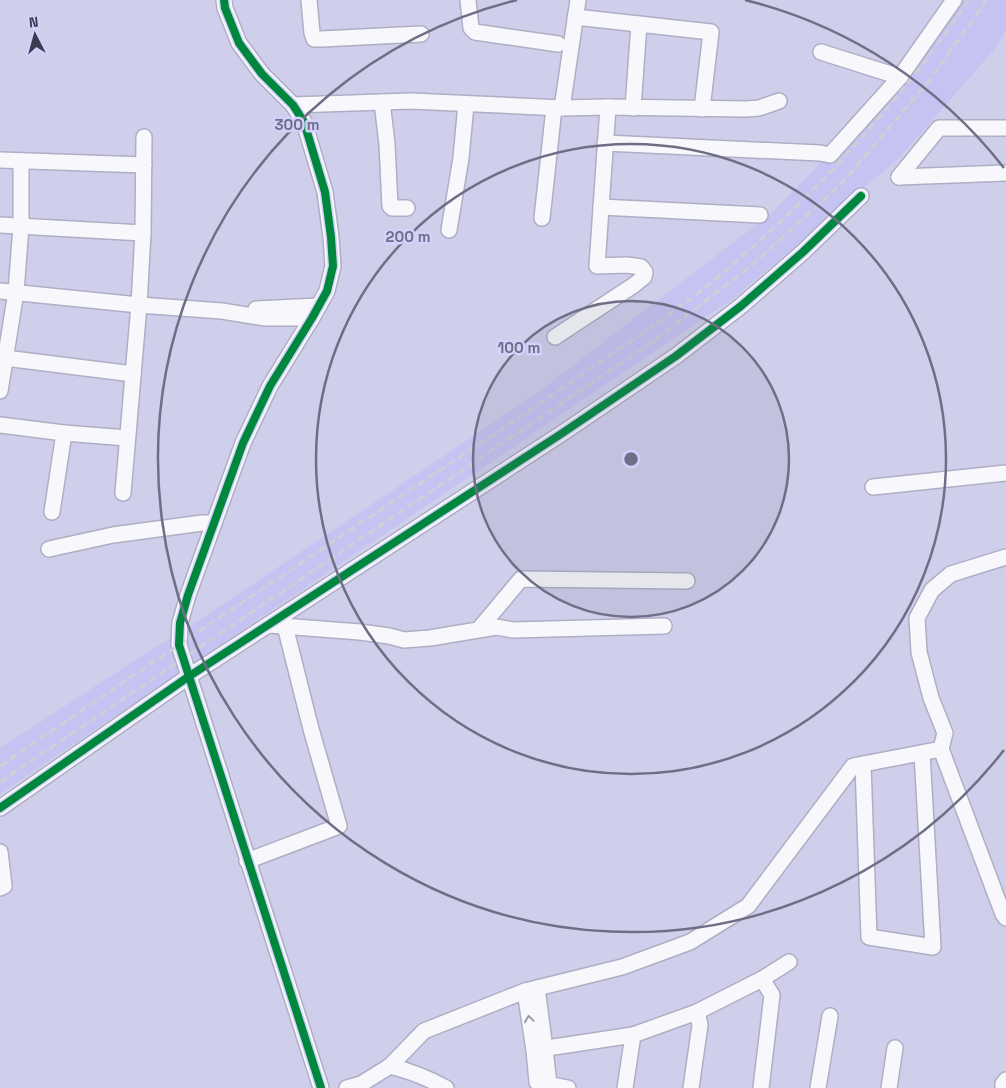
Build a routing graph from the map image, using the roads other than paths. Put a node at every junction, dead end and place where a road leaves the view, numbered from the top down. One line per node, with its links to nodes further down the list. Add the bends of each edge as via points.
1 (224, 0): 15 (street, via 239,43 262,74)
2 (309, 0): 8 (street, via 314,39)
3 (468, 0): 9 (street, via 471,28 475,32)
4 (578, 0): 6 (street)
5 (954, 0): 11 (street)
6 (575, 18): 7 (street); 17 (street)
7 (639, 24): 18 (street); 19 (street, via 711,32)
8 (420, 34)
9 (558, 44)
10 (821, 52): 11 (street)
11 (900, 77): 22 (street, via 830,155)
12 (779, 101): 19 (street, via 760,108)
13 (382, 102): 14 (street); 15 (street); 28 (street, via 390,206)
14 (466, 104): 17 (street); 34 (street)
15 (293, 105): 39 (street, via 304,122 325,192 331,237 333,266 327,291)
16 (608, 107): 17 (street); 18 (street); 22 (street)
17 (558, 108): 31 (street)
18 (633, 108): 19 (street)
19 (702, 109)
20 (1006, 128): 26 (street, via 939,128 898,177)
21 (144, 137): 25 (street)
22 (605, 143): 29 (street)
23 (0, 160): 24 (street)
24 (21, 160): 25 (street); 33 (street)
25 (144, 165): 35 (street)
26 (1006, 173)
27 (861, 196): 55 (street, via 804,252 676,356)
28 (407, 208)
29 (601, 208): 30 (street); 40 (street, via 597,266 641,267 644,277)
30 (760, 215)
31 (542, 218)
32 (0, 225): 33 (street)
33 (21, 226): 35 (street); 37 (street)
34 (449, 230)
35 (143, 233): 38 (street)
36 (0, 291): 37 (street)
37 (16, 292): 38 (street); 41 (street)
38 (139, 305): 39 (street, via 222,311 265,318); 42 (street)
39 (315, 312): 51 (street, via 270,386 243,442)
40 (555, 337)
41 (5, 358): 42 (street); 43 (street)
42 (133, 374): 46 (street)
43 (0, 391)
44 (0, 425): 45 (street)
45 (64, 433): 46 (street); 50 (street)
46 (127, 438): 49 (street)
47 (1006, 473): 48 (street)
48 (873, 487)
49 (123, 493)
50 (52, 512)
51 (214, 524): 52 (street, via 113,535); 59 (street, via 180,623 179,644)
52 (49, 549)
53 (1006, 557): 60 (street, via 951,574 932,590 916,618 919,652 931,698 945,733)
54 (687, 581): 58 (street, via 521,579)
55 (269, 625): 56 (street); 59 (street)
56 (285, 626): 58 (street, via 360,632 404,640); 65 (street, via 339,826)
57 (664, 626): 58 (street, via 513,630 496,627)
58 (479, 630)
59 (188, 677): 63 (street); 65 (street)
60 (941, 749): 61 (street); 67 (street)
61 (922, 753): 62 (street); 62 (street, via 933,947 869,937)
62 (863, 764): 70 (street, via 853,766 748,906 690,942 622,967)
63 (0, 808)
64 (0, 852): 66 (street, via 4,886)
65 (248, 861): 79 (street)
66 (0, 888)
67 (1006, 918)
68 (789, 962): 69 (street)
69 (762, 978): 71 (street); 84 (street, via 772,995)
70 (531, 989): 75 (street); 76 (street, via 424,1031)
71 (697, 1012): 73 (street); 83 (street, via 700,1025)
72 (830, 1016): 85 (street)
73 (633, 1035): 75 (street); 82 (street)
74 (895, 1048): 86 (street)
75 (540, 1049): 81 (street, via 543,1083)
76 (390, 1066): 78 (street); 80 (street, via 414,1072)
77 (1006, 1080): 87 (street)
78 (353, 1087)
79 (321, 1088)
80 (446, 1088)
81 (568, 1088)
82 (625, 1088)
83 (691, 1088)
84 (761, 1088)
85 (818, 1088)
86 (889, 1088)
87 (1003, 1088)

